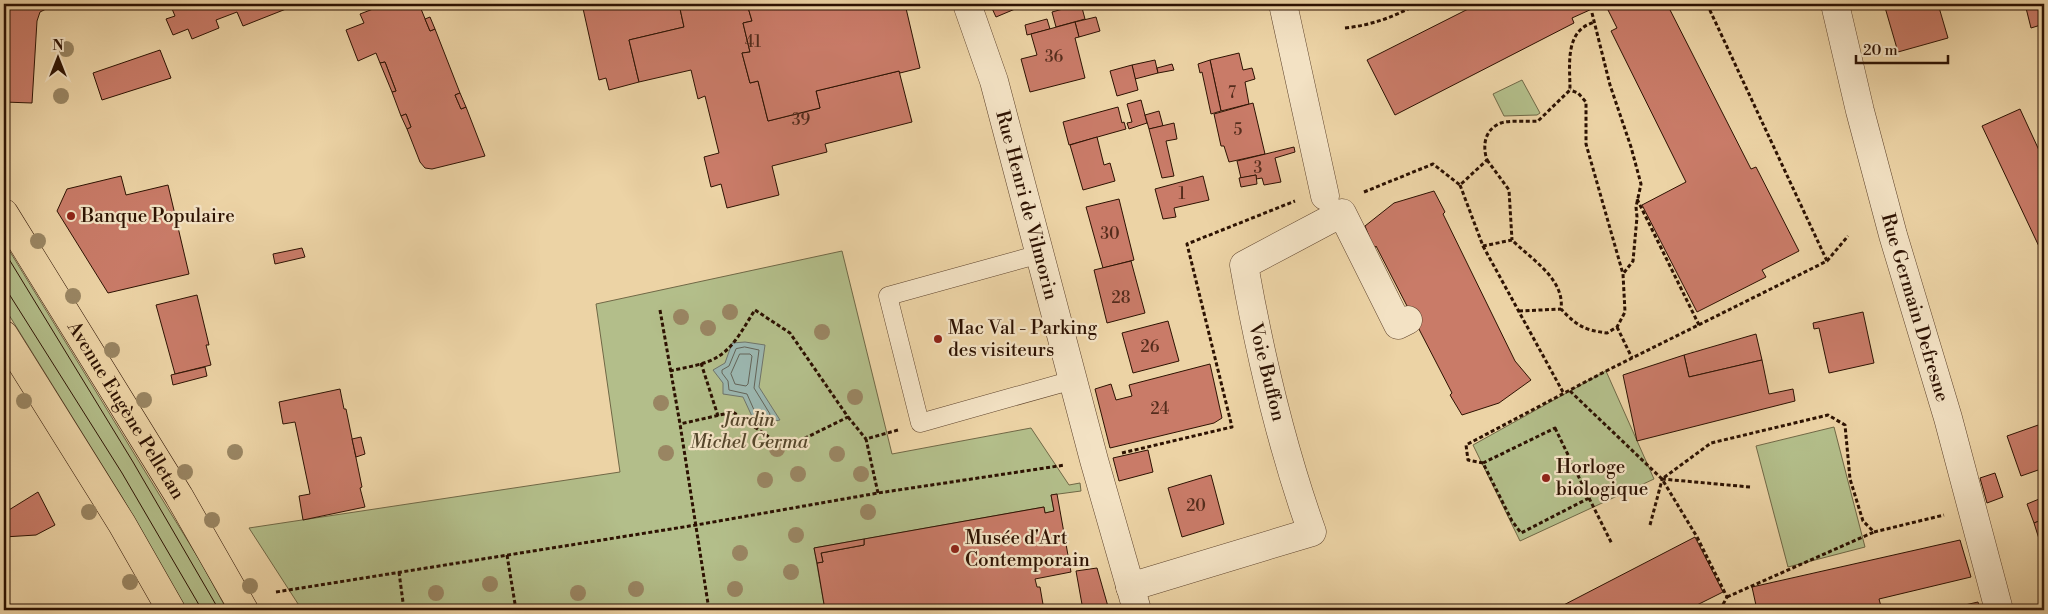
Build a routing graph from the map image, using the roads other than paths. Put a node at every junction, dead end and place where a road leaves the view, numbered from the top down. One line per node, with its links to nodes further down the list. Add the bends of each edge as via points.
1 (967, 4): 6 (street, Rue Henri de Vilmorin, via 994,81)
2 (1283, 4): 4 (street)
3 (1836, 4): 13 (street, Rue Germain Defresne, via 1860,111)
4 (1327, 201): 7 (street, via 1342,213 1398,325); 10 (street, Voie Buffon, via 1244,265 1256,331 1293,479 1312,532)
5 (4, 213): 12 (main road, Avenue Eugène Pelletan, via 179,496)
6 (1040, 254): 9 (street, Rue Henri de Vilmorin); 9 (lane, via 888,296 920,423)
7 (1408, 320)
8 (4, 334): 11 (main road, via 122,524)
9 (1073, 380): 10 (street, Rue Henri de Vilmorin)
10 (1134, 599)
11 (171, 610)
12 (244, 610)
13 (1999, 610)

